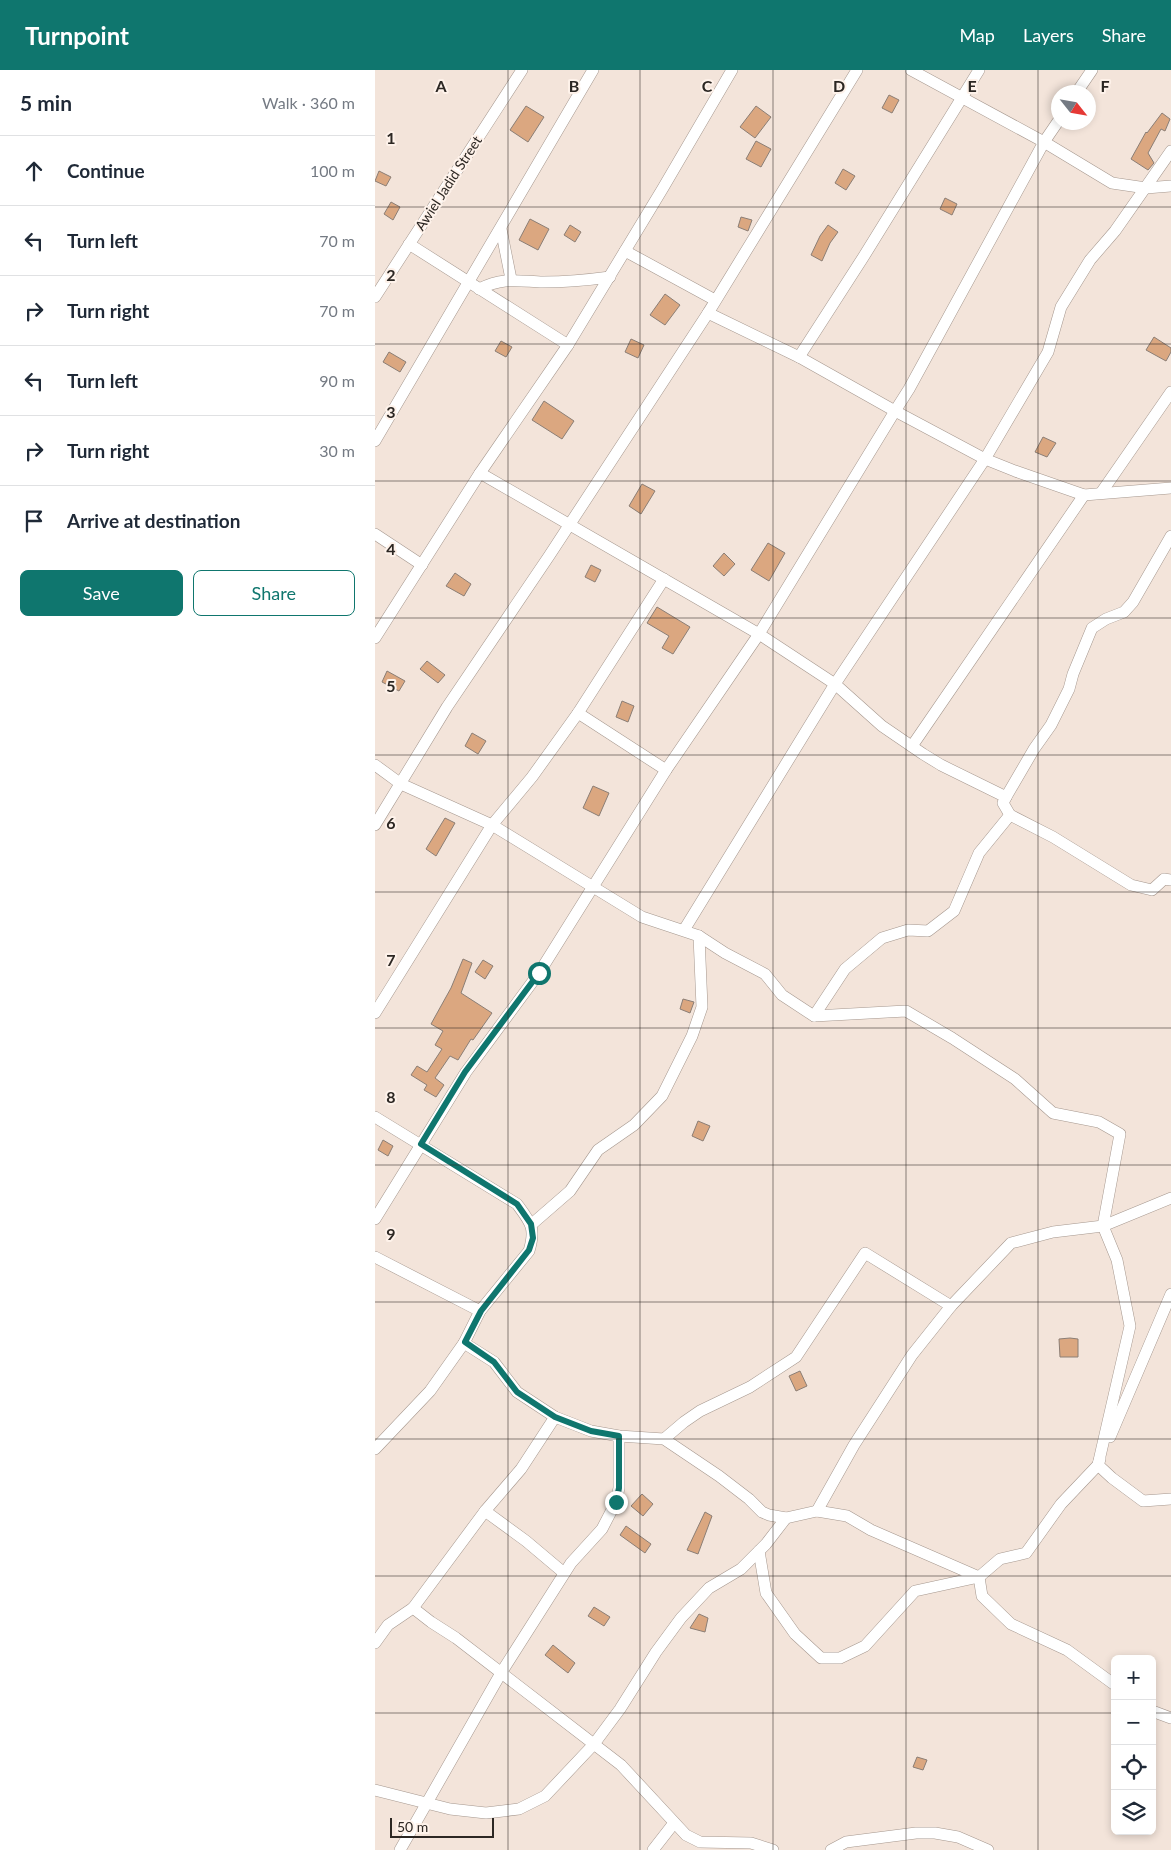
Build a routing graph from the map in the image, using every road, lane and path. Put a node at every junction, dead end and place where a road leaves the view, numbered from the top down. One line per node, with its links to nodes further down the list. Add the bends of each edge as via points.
1 (521, 70): 16 (street, Awiel Jadid Street)
2 (593, 70): 15 (street)
3 (731, 70): 17 (street)
4 (857, 70): 22 (street)
5 (911, 70): 9 (street)
6 (979, 70): 9 (street)
7 (1092, 70): 8 (street)
8 (1082, 85)
9 (962, 98): 11 (street); 25 (street)
10 (1052, 130): 11 (street)
11 (1044, 142): 14 (street, via 1112,183); 27 (street)
12 (1171, 151): 14 (street)
13 (1171, 186): 14 (street)
14 (1146, 188): 29 (street, via 1090,260 1061,307 1049,352)
15 (501, 229): 19 (street); 20 (street)
16 (409, 244): 20 (street); 21 (street, Awiel Jadid Street)
17 (625, 251): 18 (street); 22 (street)
18 (610, 277): 19 (street, via 545,282); 24 (street)
19 (511, 279): 20 (street)
20 (474, 286): 24 (street); 28 (street)
21 (375, 297)
22 (715, 300): 23 (street)
23 (708, 313): 25 (street); 34 (street)
24 (568, 345): 30 (street)
25 (799, 356): 27 (street)
26 (1171, 392): 32 (street)
27 (895, 411): 29 (street); 39 (street)
28 (375, 441)
29 (985, 459): 33 (street); 41 (street)
30 (481, 473): 34 (street); 37 (street)
31 (1171, 488): 32 (street)
32 (1101, 493): 33 (street)
33 (1085, 495): 43 (street)
34 (570, 524): 38 (street); 46 (street, via 447,707)
35 (375, 534): 37 (street)
36 (1171, 536): 47 (street, via 1133,602 1124,612 1093,628 1051,725)
37 (422, 565): 40 (street)
38 (664, 579): 39 (street); 42 (street)
39 (759, 634): 41 (street); 45 (street)
40 (375, 638)
41 (835, 684): 43 (street, via 882,726); 53 (street)
42 (578, 713): 45 (street); 50 (street)
43 (912, 746): 47 (street, via 941,766)
44 (375, 765): 46 (street)
45 (666, 770): 52 (street)
46 (401, 784): 49 (street); 50 (street)
47 (1005, 797): 48 (street, via 1003,803)
48 (1010, 815): 51 (street, via 1131,884 1152,890 1164,880); 56 (street, via 979,853 954,911 929,931 907,930 882,938 845,969)
49 (375, 825)
50 (492, 825): 52 (street); 55 (street)
51 (1171, 880)
52 (592, 886): 53 (street, via 642,917); 58 (street, via 539,973 465,1072)
53 (684, 930): 54 (street)
54 (699, 936): 56 (street, via 765,974 782,994); 61 (street, via 702,1007 693,1036 662,1096 634,1125 598,1150 570,1191)
55 (375, 1013)
56 (814, 1016): 62 (street, via 906,1011 1015,1079 1053,1113 1099,1122 1120,1134)
57 (375, 1117): 58 (street)
58 (421, 1144): 60 (street); 61 (street, via 517,1204)
59 (1171, 1198): 62 (street)
60 (375, 1219)
61 (531, 1224): 66 (street, via 533,1238 529,1250)
62 (1103, 1226): 65 (street, via 1053,1232 1011,1243); 72 (street, via 1117,1260 1131,1326)
63 (375, 1257): 66 (street)
64 (1171, 1294): 72 (street)
65 (951, 1306): 70 (street, via 865,1253 796,1357 750,1387 700,1411); 75 (street, via 912,1355 853,1444)
66 (481, 1311): 67 (street)
67 (465, 1342): 68 (street, via 494,1362 517,1392); 71 (street, via 431,1391)
68 (555, 1417): 69 (street, via 591,1431); 74 (street, via 521,1469)
69 (619, 1436): 70 (street); 78 (street, via 616,1502 602,1529)
70 (664, 1439): 76 (street, via 719,1476 763,1512)
71 (375, 1448)
72 (1098, 1464): 73 (street, via 1143,1501); 79 (street, via 1061,1504 1026,1553 1000,1559)
73 (1171, 1499)
74 (485, 1511): 78 (street); 80 (street)
75 (817, 1511): 76 (street); 79 (street, via 847,1516 871,1530)
76 (786, 1518): 77 (street)
77 (759, 1551): 79 (street, via 766,1593 795,1634 821,1658 840,1658 865,1646 915,1591); 86 (street, via 741,1569 709,1588 681,1618)
78 (564, 1573): 82 (street)
79 (979, 1577): 83 (street, via 982,1596 1011,1624 1067,1650)
80 (413, 1608): 81 (street, via 388,1625); 82 (street)
81 (375, 1642)
82 (501, 1673): 86 (street); 88 (street)
83 (1111, 1682)
84 (1156, 1712): 85 (street)
85 (1171, 1718)
86 (594, 1744): 88 (street, via 545,1796 519,1809 486,1813); 89 (street, via 621,1766)
87 (375, 1790): 88 (street)
88 (426, 1803): 90 (street)
89 (674, 1823): 91 (street); 92 (street, via 686,1835 700,1842 751,1843)
90 (400, 1850)
91 (653, 1850)
92 (773, 1850)
93 (831, 1850): 94 (street, via 846,1842 926,1833 958,1837)
94 (988, 1850)

